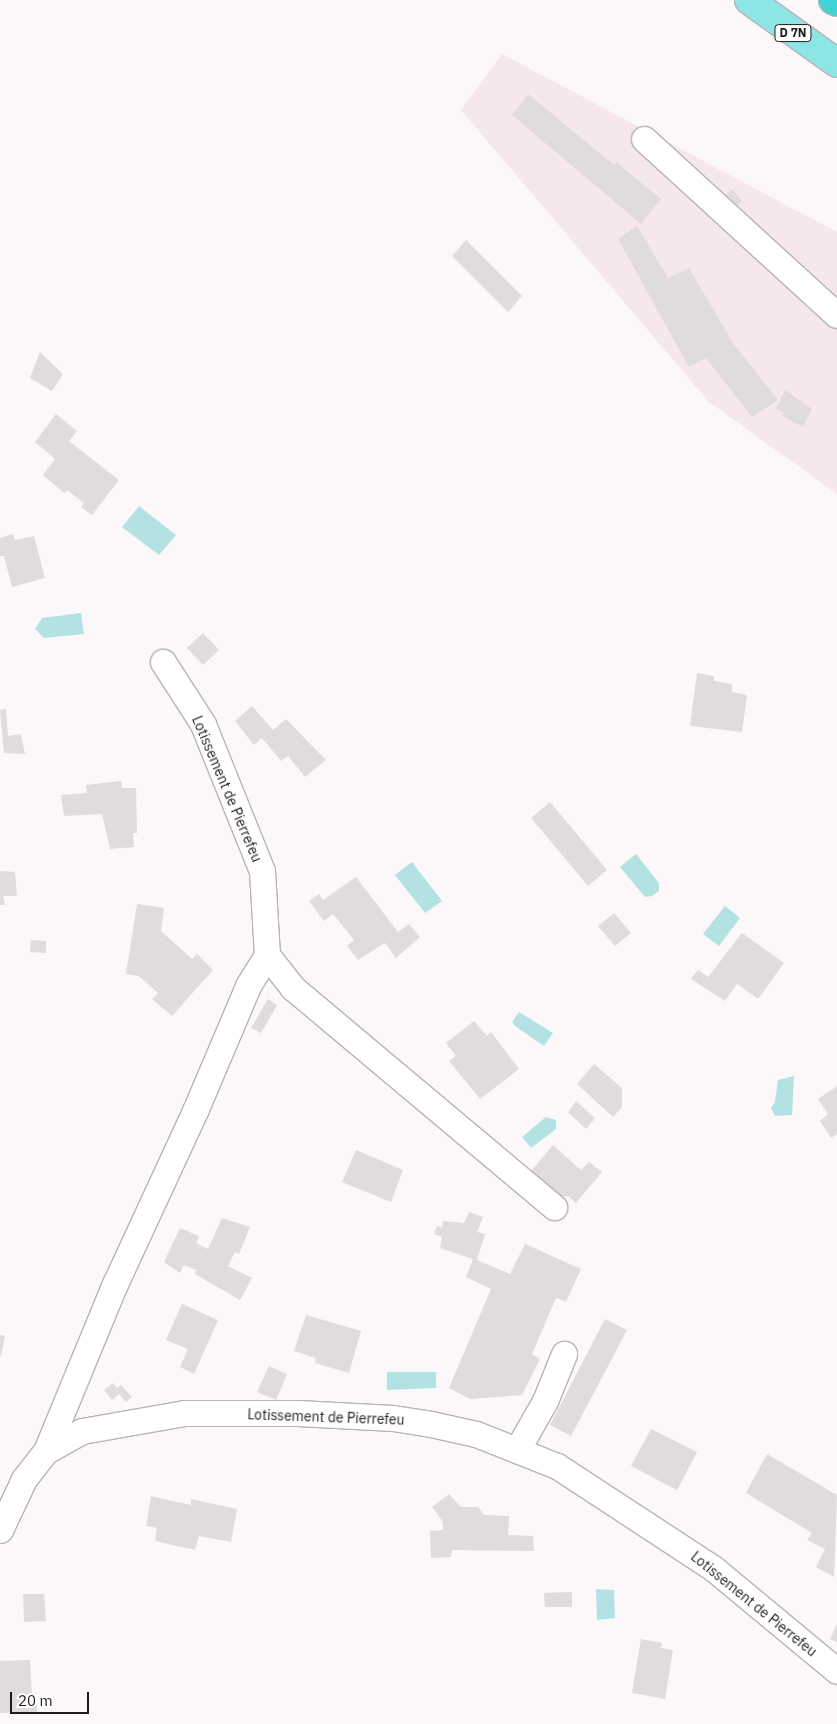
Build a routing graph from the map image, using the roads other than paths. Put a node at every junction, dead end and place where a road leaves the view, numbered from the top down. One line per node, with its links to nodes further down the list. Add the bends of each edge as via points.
1 (750, 0): 4 (main road, D 7N)
2 (833, 0): 3 (highway)
3 (837, 2)
4 (837, 63)
5 (644, 139): 6 (street)
6 (837, 315)
7 (163, 662): 8 (street, Lotissement de Pierrefeu, via 203,724 262,871)
8 (266, 955): 9 (street, via 293,988); 12 (street, Lotissement de Pierrefeu, via 249,984 115,1284)
9 (554, 1206)
10 (564, 1354): 11 (street, via 545,1401)
11 (517, 1450): 12 (street, Lotissement de Pierrefeu, via 476,1434 393,1418 184,1413 82,1431); 14 (street, Lotissement de Pierrefeu, via 557,1466 713,1568)
12 (46, 1451): 13 (street, Lotissement de Pierrefeu, via 24,1479)
13 (0, 1530)
14 (837, 1671)

